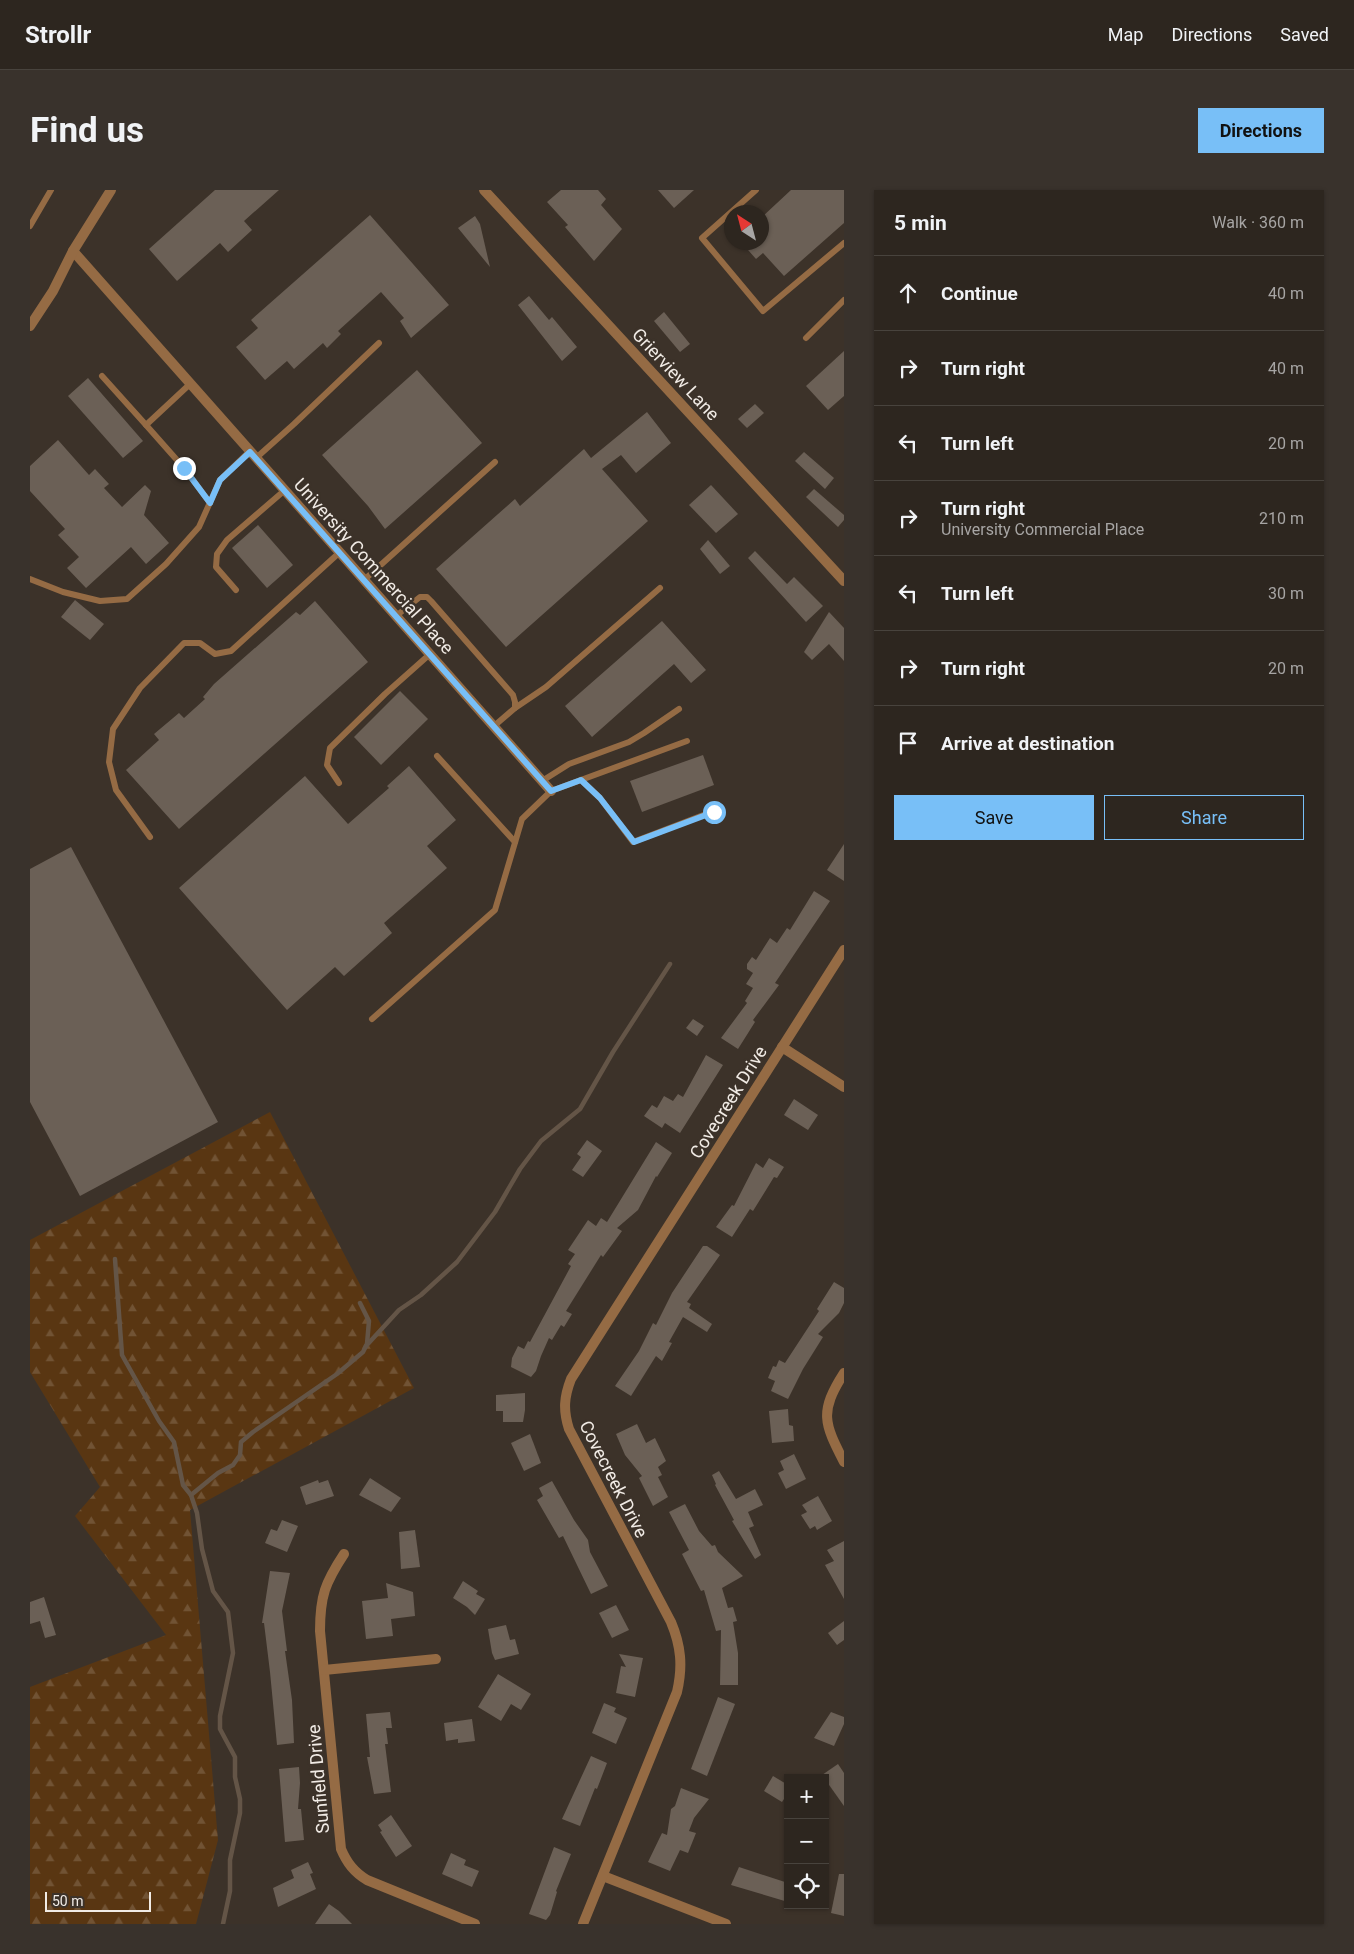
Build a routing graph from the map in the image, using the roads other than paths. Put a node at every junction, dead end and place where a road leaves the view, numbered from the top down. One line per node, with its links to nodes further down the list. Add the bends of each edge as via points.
1 (50, 190): 5 (lane)
2 (109, 190): 7 (street)
3 (484, 190): 22 (street, Grierview Lane)
4 (756, 190): 6 (lane, via 702,238 763,311)
5 (30, 226)
6 (844, 243)
7 (73, 251): 9 (street, via 53,291); 13 (street, University Commercial Place)
8 (844, 300): 10 (lane)
9 (30, 326)
10 (806, 338)
11 (379, 343): 15 (lane, via 294,424)
12 (102, 376): 14 (lane)
13 (190, 384): 14 (lane); 15 (street, University Commercial Place)
14 (146, 425): 18 (lane)
15 (253, 454): 17 (street, University Commercial Place); 18 (lane, via 220,480)
16 (495, 462): 21 (lane)
17 (285, 490): 19 (street, University Commercial Place); 24 (lane, via 227,540 217,554 216,567)
18 (210, 503): 20 (lane, via 199,527 166,564 127,599 100,600 63,592)
19 (340, 552): 21 (street, University Commercial Place); 37 (lane, via 231,651 215,654 200,643 184,643 140,688 113,729 108,762 116,790)
20 (30, 579)
21 (364, 580): 25 (street, University Commercial Place)
22 (844, 581)
23 (660, 588): 27 (lane, via 546,687)
24 (236, 590)
25 (396, 616): 26 (street, University Commercial Place); 27 (lane, via 420,597 427,597 513,695)
26 (430, 654): 29 (street, University Commercial Place); 34 (lane, via 330,748 327,765)
27 (514, 708): 29 (lane)
28 (679, 709): 33 (lane, via 629,742 569,764)
29 (494, 726): 33 (street, University Commercial Place)
30 (687, 741): 32 (lane)
31 (438, 756): 38 (lane)
32 (581, 780): 35 (lane); 36 (lane, via 600,798 634,842)
33 (542, 781): 35 (street, University Commercial Place)
34 (339, 783)
35 (551, 791): 38 (lane, via 522,819)
36 (714, 812)
37 (150, 837)
38 (515, 842): 40 (lane, via 495,910)
39 (844, 950): 41 (street, Covecreek Drive)
40 (372, 1019)
41 (782, 1047): 42 (street); 48 (street, Covecreek Drive, via 571,1379 566,1392 564,1415 569,1429 671,1622 681,1657 677,1692)
42 (844, 1087)
43 (844, 1373): 44 (street, via 830,1397 826,1412 830,1436)
44 (844, 1462)
45 (344, 1554): 47 (street, Sunfield Drive, via 326,1582 322,1599 320,1631)
46 (436, 1659): 47 (street)
47 (324, 1670): 49 (street, Sunfield Drive, via 340,1842 346,1862 367,1880)
48 (603, 1876): 50 (street, Covecreek Drive); 51 (street)
49 (475, 1924)
50 (583, 1924)
51 (726, 1924)

